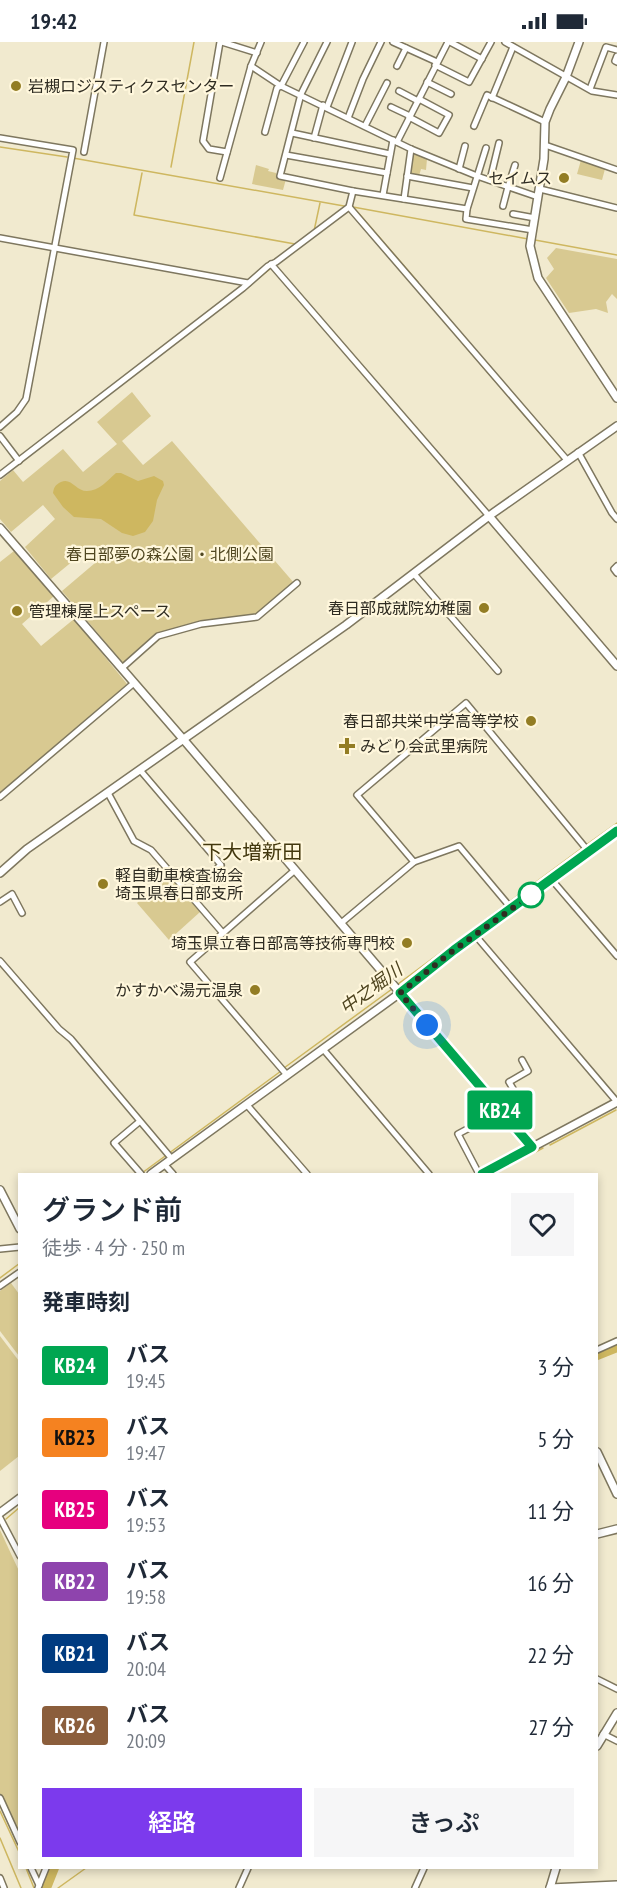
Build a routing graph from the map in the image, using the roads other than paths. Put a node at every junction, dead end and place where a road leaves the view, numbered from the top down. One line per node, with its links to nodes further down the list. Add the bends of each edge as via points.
1 (104, 42): 51 (street)
2 (221, 42): 16 (street); 52 (street, via 203,141 209,148)
3 (261, 42): 16 (street)
4 (304, 42): 26 (street)
5 (327, 42): 29 (street)
6 (352, 42): 34 (street)
7 (381, 42): 37 (street)
8 (393, 42): 13 (street)
9 (449, 42): 18 (street); 20 (street)
10 (491, 42): 18 (street)
11 (505, 42): 14 (street)
12 (579, 42): 23 (street)
13 (408, 46): 20 (street); 22 (street)
14 (513, 47): 23 (street); 32 (street)
15 (617, 50): 27 (street, via 606,46)
16 (257, 53): 21 (street)
17 (617, 56): 19 (street)
18 (482, 59): 20 (street, via 469,82)
19 (617, 63)
20 (436, 64): 24 (street)
21 (251, 66): 26 (street); 52 (street)
22 (397, 66)
23 (566, 77): 27 (street); 38 (street)
24 (427, 82): 30 (street); 33 (street)
25 (387, 83): 39 (street)
26 (281, 86): 29 (street); 41 (street, via 277,88)
27 (590, 89): 31 (street)
28 (399, 91): 33 (street)
29 (301, 94): 34 (street); 42 (street)
30 (451, 94)
31 (617, 95)
32 (492, 98): 38 (street); 40 (street, via 487,95)
33 (418, 100): 36 (street); 36 (street, via 449,115 439,133)
34 (325, 106): 37 (street); 44 (street)
35 (391, 107): 36 (street)
36 (410, 117): 45 (street)
37 (348, 118): 39 (street)
38 (546, 122): 47 (street)
39 (365, 126): 45 (street)
40 (474, 126)
41 (266, 132)
42 (292, 133): 44 (street); 54 (street)
43 (0, 138): 78 (street, via 72,150)
44 (314, 138): 53 (street)
45 (395, 141): 50 (street); 53 (street)
46 (499, 142): 62 (street)
47 (544, 145): 57 (street); 65 (street)
48 (465, 146): 56 (street)
49 (486, 148): 60 (street)
50 (411, 149): 56 (street); 59 (street)
51 (84, 152)
52 (227, 152): 61 (street)
53 (390, 154): 58 (street)
54 (286, 155): 58 (street); 66 (street, via 280,176)
55 (515, 165): 63 (street)
56 (459, 169): 60 (street)
57 (617, 170)
58 (387, 172): 67 (street)
59 (407, 176): 64 (street); 69 (street)
60 (477, 176): 62 (street); 64 (street)
61 (220, 178)
62 (490, 180): 63 (street)
63 (508, 187): 68 (street); 70 (street)
64 (473, 188): 73 (street)
65 (540, 189): 68 (street); 72 (street)
66 (352, 191): 67 (street); 71 (street)
67 (383, 195): 69 (street)
68 (538, 197): 75 (street)
69 (404, 199): 73 (street)
70 (503, 206)
71 (348, 207): 79 (street); 86 (street)
72 (617, 208)
73 (467, 209): 76 (street, via 466,219)
74 (513, 214): 75 (street)
75 (535, 218): 76 (street)
76 (533, 230): 81 (street, via 530,246 538,278)
77 (0, 238): 78 (street)
78 (54, 248): 80 (street); 83 (street, via 26,399)
79 (272, 264): 80 (street); 89 (street)
80 (248, 283): 87 (street)
81 (617, 398)
82 (617, 426): 85 (street)
83 (0, 428)
84 (0, 436): 87 (street)
85 (578, 452): 86 (street); 90 (street)
86 (567, 460): 89 (street)
87 (19, 461): 88 (street)
88 (0, 476)
89 (489, 516): 94 (street); 96 (street)
90 (617, 519)
91 (0, 528): 97 (street)
92 (617, 566): 93 (street)
93 (617, 573)
94 (414, 574): 98 (street); 100 (street)
95 (297, 583): 97 (street, via 257,617 201,624 158,636)
96 (617, 666)
97 (122, 668): 99 (street)
98 (498, 671)
99 (134, 683): 100 (street); 103 (street)
100 (183, 740): 101 (street); 107 (street)
101 (140, 770): 102 (street); 110 (street, via 221,865)
102 (108, 793): 108 (street, via 27,849); 110 (street, via 134,841 151,850)
103 (0, 797)
104 (617, 831): 105 (street)
105 (589, 852): 106 (street, via 466,703 357,795); 109 (street)
106 (414, 862): 112 (street, via 459,846); 114 (street)
107 (295, 870): 114 (street); 115 (street)
108 (0, 873)
109 (552, 880): 112 (street); 117 (street)
110 (188, 893): 115 (street)
111 (0, 902): 113 (street, via 12,894)
112 (512, 908): 116 (street)
113 (22, 913)
114 (340, 924): 119 (street)
115 (222, 932): 122 (street, via 190,962)
116 (475, 935): 119 (street); 123 (street)
117 (617, 956)
118 (0, 962): 126 (street)
119 (400, 993): 120 (street); 125 (street)
120 (323, 1049): 122 (street); 134 (street)
121 (522, 1060): 125 (street, via 528,1071 509,1082 514,1092)
122 (284, 1072): 124 (street)
123 (617, 1102): 127 (street)
124 (247, 1105): 128 (street); 133 (street)
125 (499, 1109): 127 (street); 135 (street, via 458,1134)
126 (139, 1122): 128 (street); 130 (street, via 114,1143)
127 (532, 1147): 136 (street)
128 (172, 1160): 129 (street)
129 (165, 1165): 131 (street); 132 (street)
130 (140, 1173)
131 (153, 1173)
132 (172, 1173)
133 (307, 1173)
134 (428, 1173)
135 (480, 1173)
136 (483, 1173)
137 (0, 1190): 138 (street)
138 (18, 1225)
139 (18, 1247): 140 (street)
140 (0, 1249)
141 (18, 1273): 142 (street)
142 (0, 1286)
143 (617, 1341): 144 (street)
144 (598, 1350)
145 (598, 1454): 146 (street)
146 (617, 1494)
147 (18, 1500): 148 (street)
148 (0, 1515): 151 (street)
149 (617, 1529): 150 (street)
150 (598, 1534)
151 (18, 1552)
152 (598, 1680): 153 (street)
153 (617, 1689)
154 (617, 1713): 155 (street)
155 (600, 1735): 156 (street)
156 (617, 1741)
157 (0, 1798): 158 (street)
158 (18, 1838)
159 (31, 1869): 167 (street)
160 (46, 1869): 167 (street)
161 (248, 1869): 168 (street)
162 (424, 1869): 169 (street)
163 (556, 1869): 170 (street)
164 (0, 1878): 165 (street)
165 (2, 1886)
166 (617, 1886): 170 (street)
167 (38, 1887)
168 (239, 1888)
169 (415, 1888)
170 (550, 1888)

